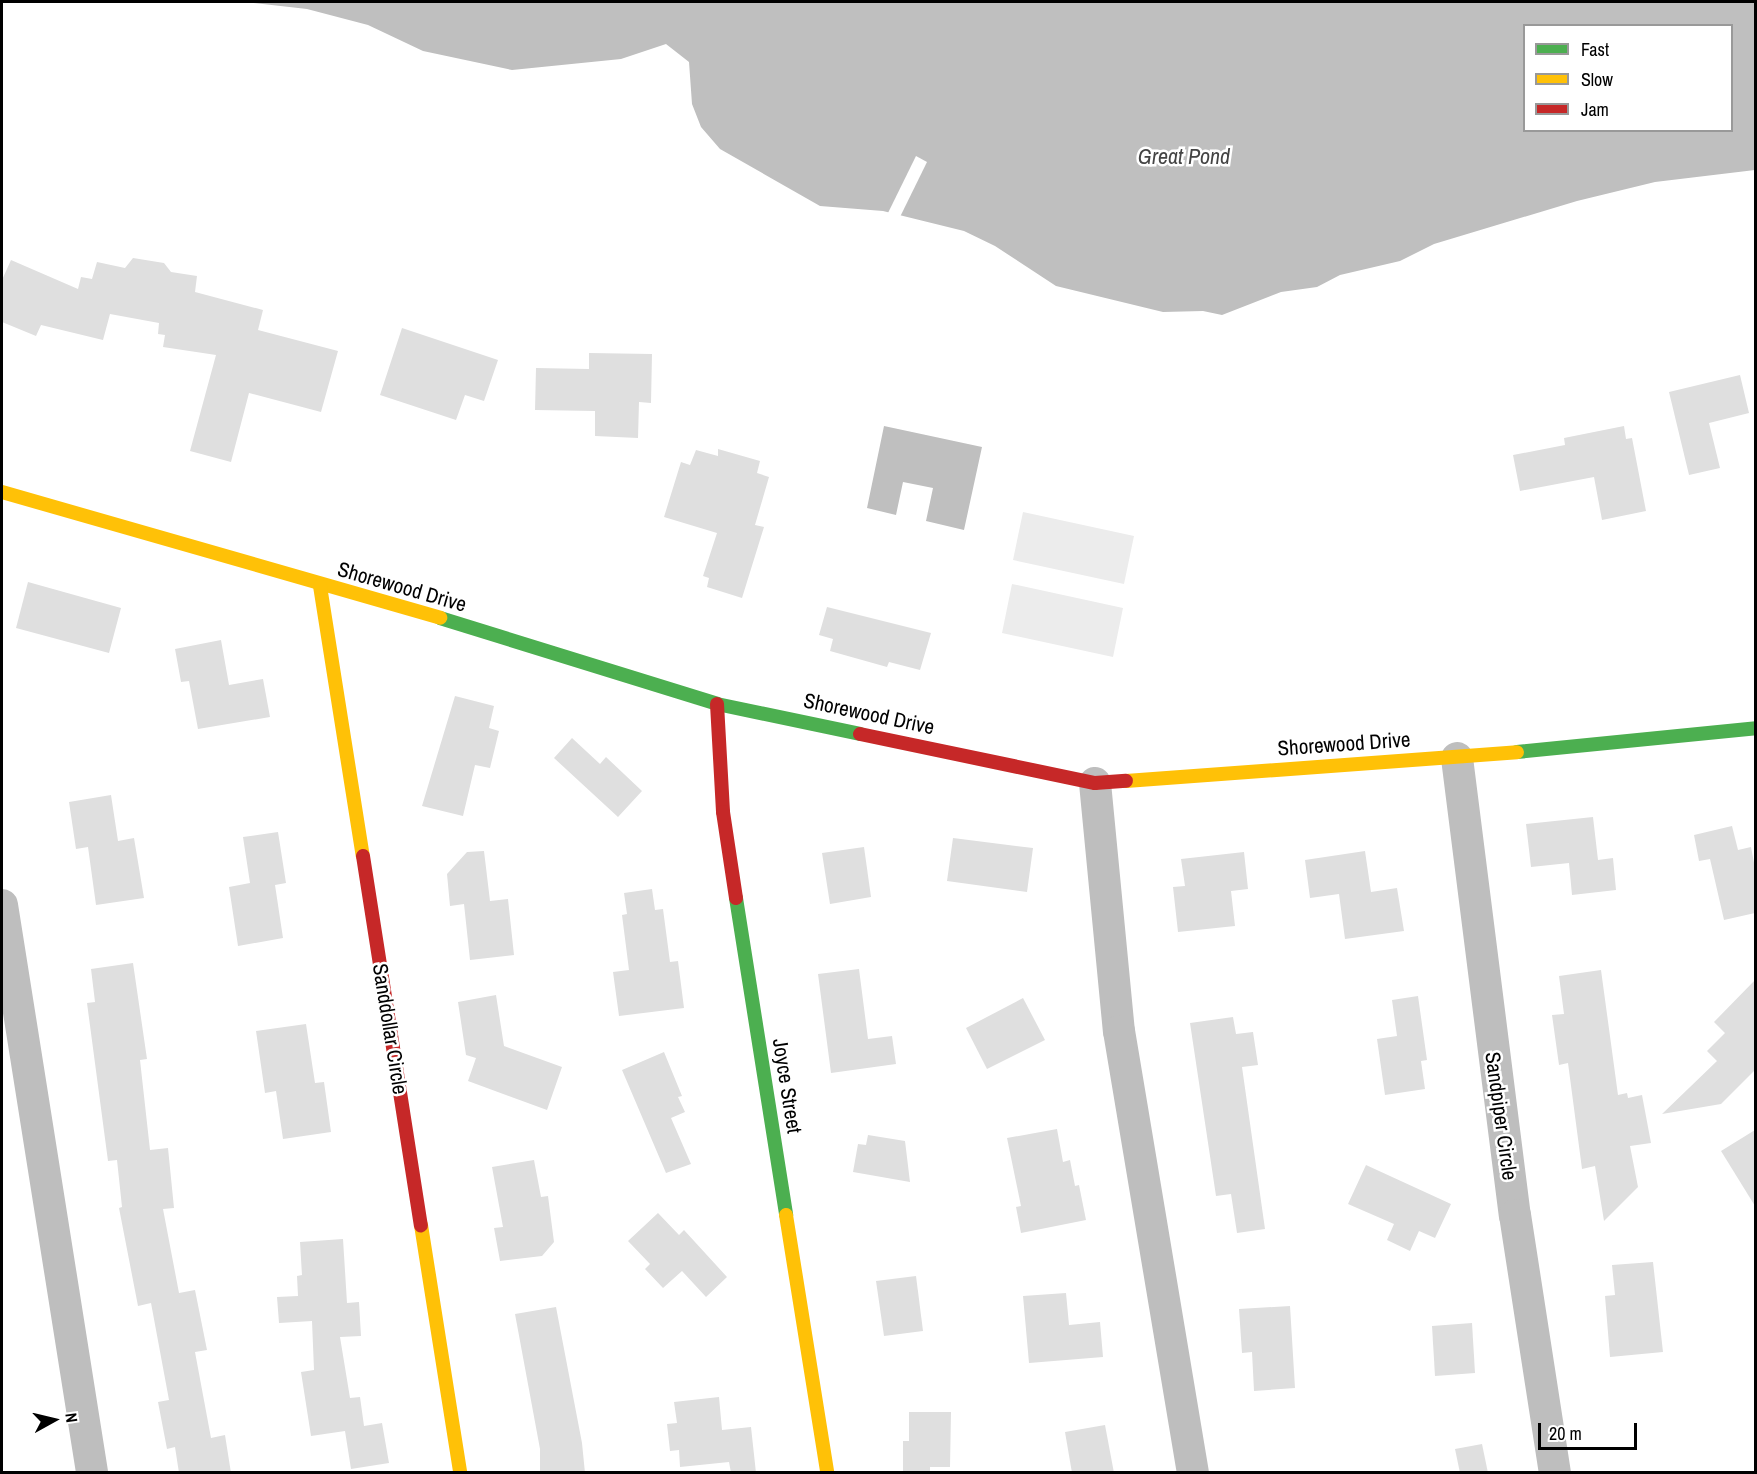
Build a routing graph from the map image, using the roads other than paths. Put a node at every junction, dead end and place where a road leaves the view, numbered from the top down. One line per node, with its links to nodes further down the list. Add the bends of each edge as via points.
1 (2, 492): 2 (street, Shorewood Drive)
2 (320, 586): 3 (street, Shorewood Drive, via 522,642); 9 (street, Sanddollar Circle)
3 (717, 704): 6 (street, Shorewood Drive); 10 (street, Joyce Street, via 723,812)
4 (1755, 728): 5 (street, Shorewood Drive)
5 (1457, 759): 6 (street, Shorewood Drive); 12 (street, Sandpiper Circle, via 1515,1215)
6 (1095, 783): 11 (street, via 1119,1031)
7 (2, 905): 8 (street)
8 (92, 1473)
9 (460, 1473)
10 (827, 1473)
11 (1193, 1473)
12 (1555, 1473)

